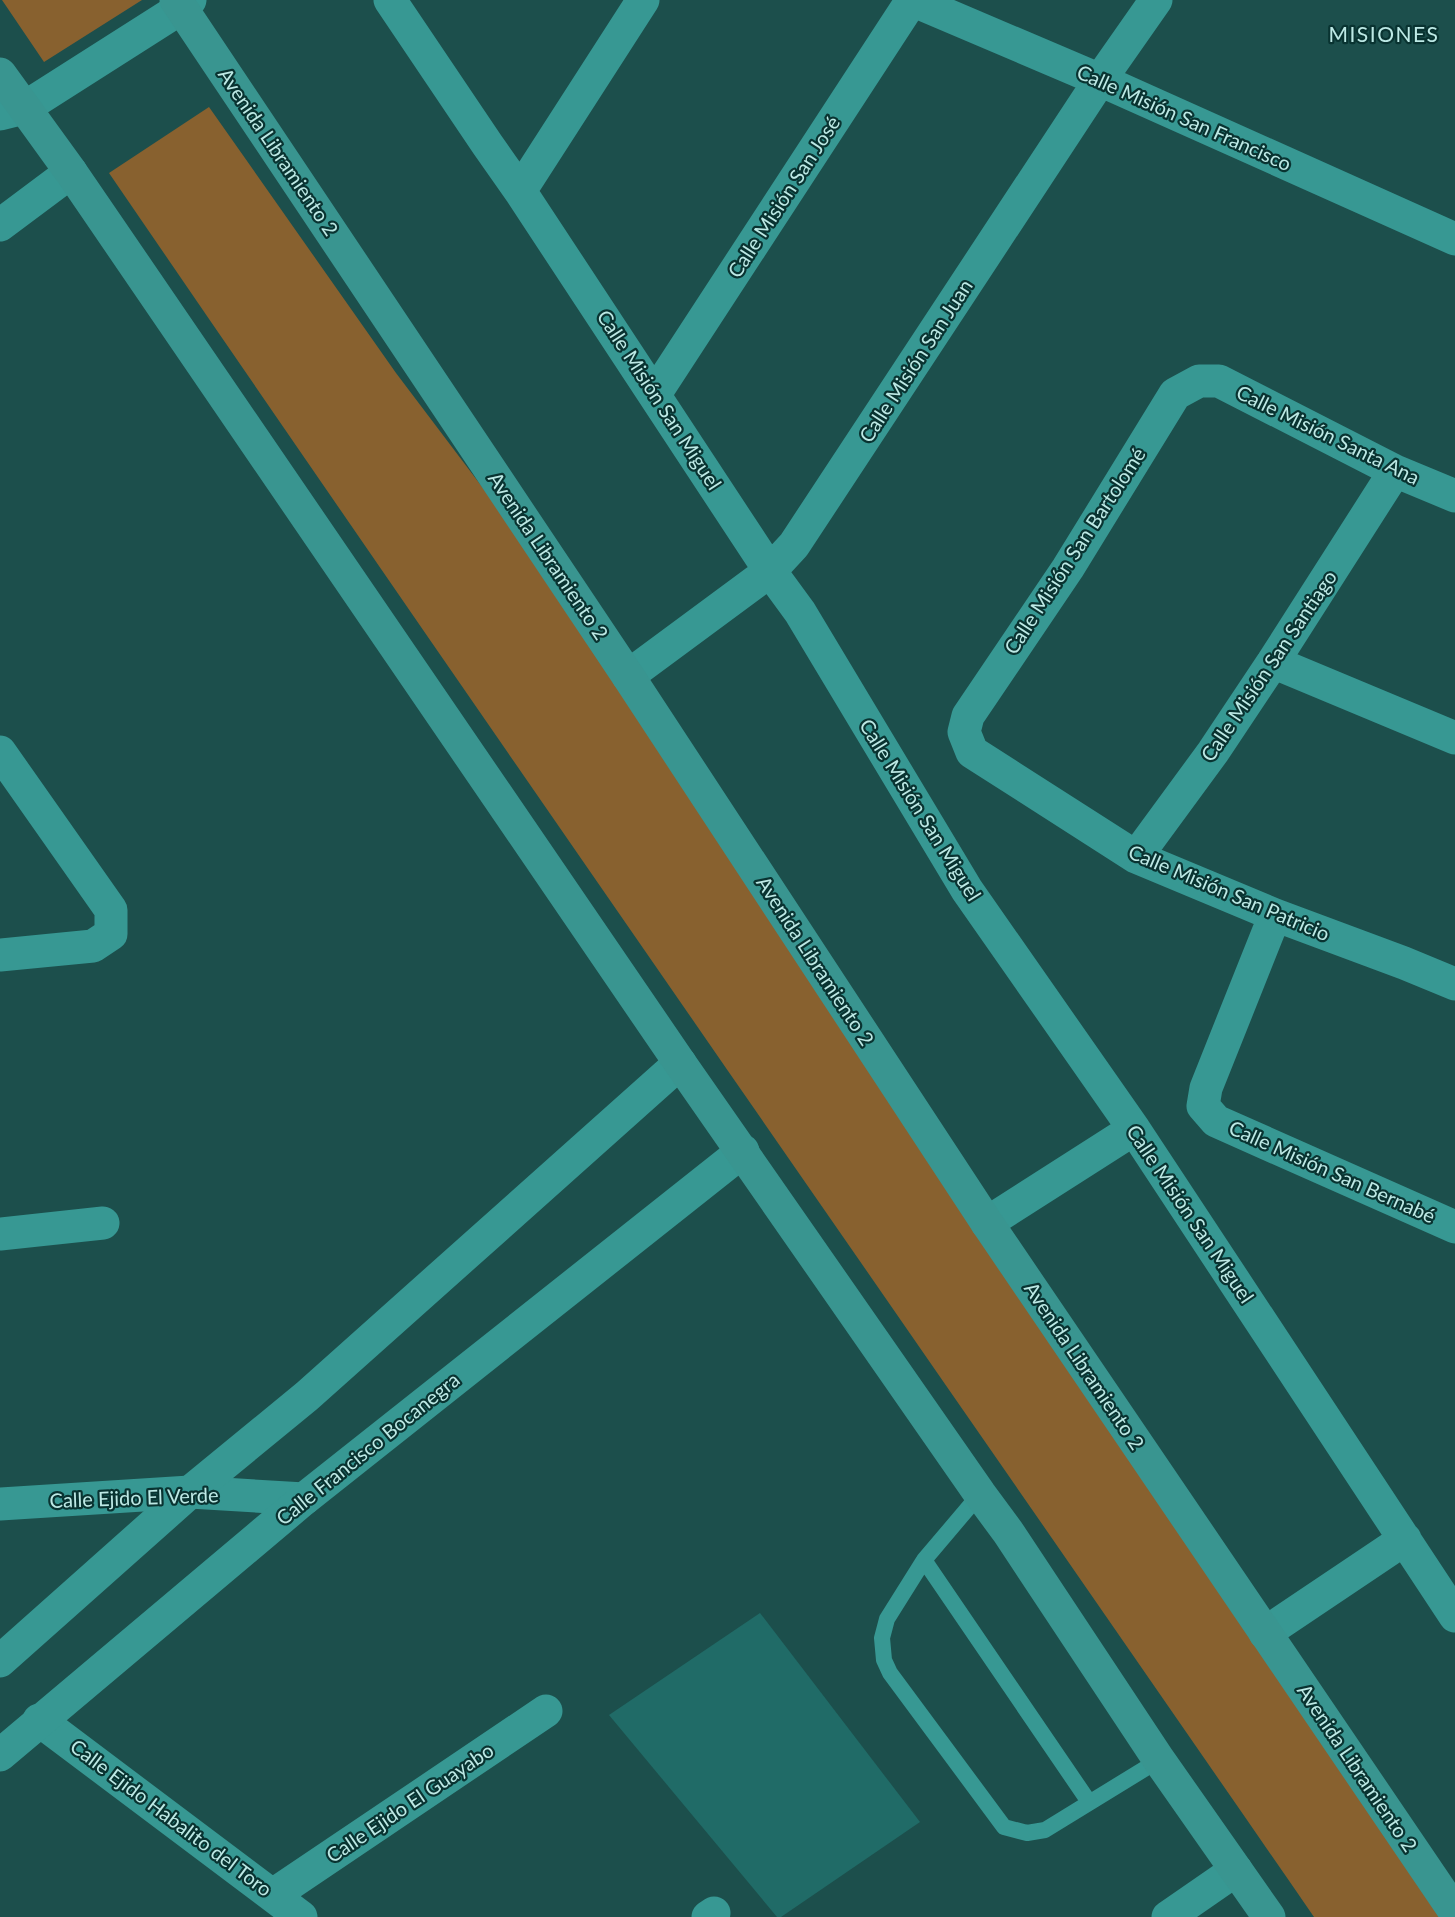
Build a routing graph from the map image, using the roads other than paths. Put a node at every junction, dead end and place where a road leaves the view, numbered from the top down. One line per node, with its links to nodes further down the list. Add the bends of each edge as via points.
1 (390, 0): 10 (street, Calle Misión San Miguel)
2 (643, 0): 10 (street)
3 (912, 0): 7 (street, Calle Misión San Francisco); 14 (street, Calle Misión San José)
4 (1156, 0): 7 (street, Calle Misión San Juan)
5 (182, 3): 8 (street, Avenida Libramiento 2); 19 (main road, Avenida Libramiento 2)
6 (0, 74): 8 (main road)
7 (1100, 80): 12 (street, Calle Misión San Francisco); 17 (street, Calle Misión San Juan, via 794,545)
8 (12, 111): 9 (main road)
9 (70, 172): 11 (street); 27 (main road)
10 (520, 191): 14 (street, Calle Misión San Miguel)
11 (0, 225)
12 (1455, 239)
13 (1199, 381): 15 (street, Calle Misión Santa Ana, via 1219,381); 20 (street, Calle Misión San Bartolomé, via 1175,394 1068,568 968,716)
14 (655, 394): 17 (street, Calle Misión San Miguel)
15 (1395, 471): 16 (street, Calle Misión Santa Ana); 18 (street, Calle Misión San Santiago)
16 (1455, 496)
17 (770, 571): 19 (street, Calle Misión San Juan); 28 (street, Calle Misión San Miguel, via 800,612 968,890)
18 (1273, 662): 21 (street); 23 (street, Calle Misión San Santiago)
19 (628, 676): 31 (main road, Avenida Libramiento 2)
20 (964, 732): 23 (street, Calle Misión San Patricio, via 972,753)
21 (1455, 738)
22 (0, 752): 25 (street, via 111,910 111,934 93,946)
23 (1136, 857): 24 (street, Calle Misión San Patricio)
24 (1275, 915): 26 (street, Calle Misión San Patricio); 32 (street, Calle Misión San Bernabé, via 1206,1088 1203,1106 1216,1121)
25 (0, 955)
26 (1455, 984)
27 (680, 1063): 29 (main road); 34 (street, via 306,1396)
28 (1134, 1129): 31 (street); 38 (street, Calle Misión San Miguel)
29 (742, 1151): 35 (main road); 36 (street, Calle Francisco Bocanegra)
30 (102, 1223): 33 (street)
31 (987, 1223): 41 (main road, Avenida Libramiento 2)
32 (1455, 1227)
33 (0, 1234)
34 (190, 1492): 36 (street, Calle Ejido El Verde); 37 (street, Calle Ejido El Verde); 42 (street)
35 (980, 1494): 39 (lane); 46 (main road)
36 (304, 1499): 44 (street, Calle Francisco Bocanegra)
37 (0, 1504)
38 (1406, 1539): 40 (street, Calle Misión San Miguel); 41 (street)
39 (924, 1560): 47 (lane); 47 (lane, via 887,1619 882,1638 890,1673 1004,1827 1027,1833 1045,1830)
40 (1455, 1616)
41 (1265, 1633): 50 (main road, Avenida Libramiento 2)
42 (0, 1661)
43 (546, 1711): 49 (street, Calle Ejido El Guayabo)
44 (39, 1720): 45 (street, Calle Francisco Bocanegra); 49 (street, Calle Ejido Habalito del Toro)
45 (0, 1755)
46 (1159, 1760): 47 (lane); 48 (main road)
47 (1089, 1802)
48 (1236, 1870): 52 (street); 53 (main road)
49 (273, 1895): 51 (street, Calle Ejido Habalito del Toro)
50 (1455, 1912)
51 (301, 1917)
52 (1168, 1917)
53 (1269, 1917)

